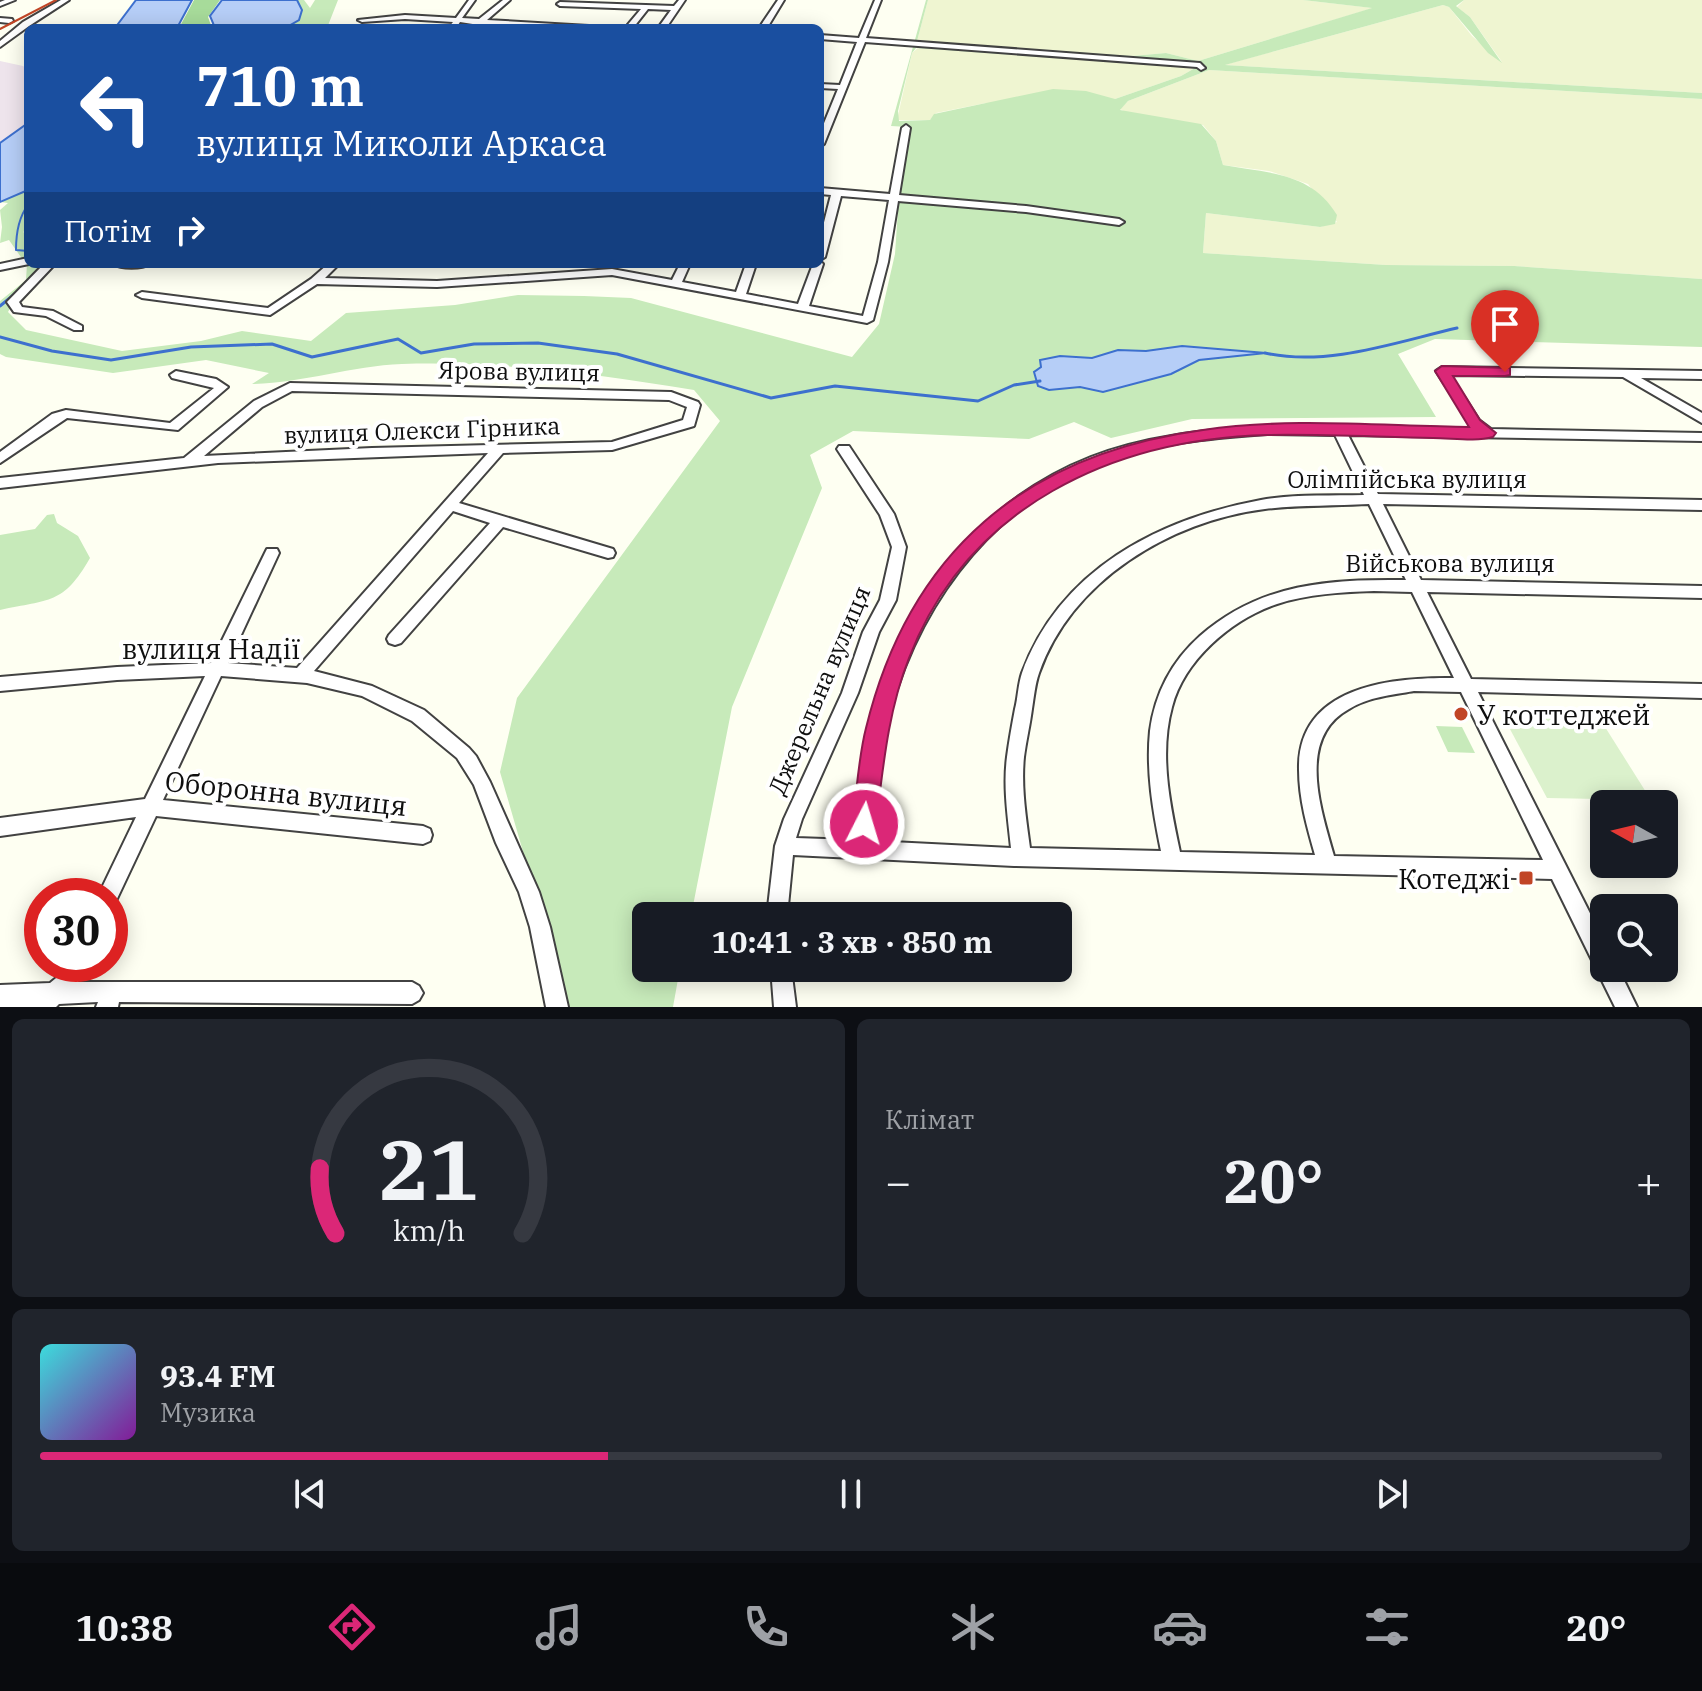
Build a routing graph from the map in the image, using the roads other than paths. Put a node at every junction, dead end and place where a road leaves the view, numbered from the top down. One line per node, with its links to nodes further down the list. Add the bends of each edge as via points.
1 (12, 0): 9 (street)
2 (66, 0): 17 (street)
3 (472, 0): 20 (street)
4 (507, 0): 16 (street)
5 (682, 0): 11 (street)
6 (781, 0): 26 (street)
7 (878, 0): 29 (street)
8 (562, 2): 10 (street); 12 (street)
9 (0, 4)
10 (646, 7): 11 (street); 24 (street)
11 (675, 8): 25 (street)
12 (552, 11)
13 (398, 17): 15 (street); 18 (street); 19 (street)
14 (544, 19): 23 (street)
15 (362, 20)
16 (479, 23): 21 (street); 22 (street)
17 (26, 24)
18 (390, 24)
19 (448, 24)
20 (456, 24)
21 (467, 24)
22 (493, 24)
23 (538, 24)
24 (632, 24)
25 (665, 24)
26 (766, 24)
27 (24, 25): 30 (street)
28 (824, 37): 29 (street)
29 (861, 40): 31 (street); 33 (street)
30 (0, 45)
31 (1201, 68)
32 (824, 86): 33 (street)
33 (841, 87): 35 (street)
34 (906, 128): 38 (street)
35 (824, 133)
36 (824, 191): 37 (street)
37 (837, 192): 38 (street); 40 (street)
38 (894, 196): 39 (street); 53 (street, via 867,320)
39 (1119, 222)
40 (824, 242)
41 (24, 262): 42 (street)
42 (0, 267)
43 (46, 268): 54 (street, via 13,302 18,310 49,313)
44 (330, 268): 49 (street)
45 (615, 268): 49 (street, via 437,284); 50 (street)
46 (683, 268): 50 (street)
47 (750, 268): 52 (street)
48 (817, 268): 53 (street)
49 (315, 281): 51 (street, via 270,312)
50 (676, 283): 52 (street)
51 (142, 295)
52 (740, 295): 53 (street)
53 (802, 309)
54 (78, 328)
55 (1626, 374): 57 (street); 59 (street); 62 (street, via 1442,371 1474,423)
56 (176, 375): 66 (street, via 222,387 173,427 66,414)
57 (1702, 375)
58 (290, 387): 61 (street, Ярова вулиця, via 671,396 694,405 689,423); 67 (street, вулиця Олекси Гірника, via 258,404)
59 (1702, 419)
60 (1339, 430): 62 (street); 69 (street); 87 (street, via 1267,430 1153,443 1057,480 975,539 931,594 898,660 877,730)
61 (657, 431): 64 (street, вулиця Олекси Гірника, via 612,446)
62 (1487, 433): 63 (street)
63 (1702, 437)
64 (499, 449): 67 (street, вулиця Олекси Гірника); 70 (street)
65 (844, 449): 86 (street, Джерельна вулиця, via 887,514 899,547 888,600)
66 (0, 459)
67 (187, 463): 68 (street, вулиця Олекси Гірника)
68 (0, 483)
69 (1371, 499): 71 (street, Олімпійська вулиця); 75 (street); 88 (street, Олімпійська вулиця, via 1240,507 1166,533 1094,579 1050,632 1030,675 1015,759)
70 (449, 505): 72 (street); 79 (street)
71 (1702, 505)
72 (501, 520): 74 (street); 77 (street)
73 (272, 553): 78 (street)
74 (608, 553)
75 (1415, 586): 76 (street, Військова вулиця); 81 (street); 89 (street, Військова вулиця, via 1351,584 1271,599 1222,626 1196,652 1170,686 1159,739 1159,783)
76 (1702, 592)
77 (395, 639)
78 (215, 671): 79 (street, вулиця Надії); 80 (street, вулиця Надії); 83 (street)
79 (301, 675): 102 (street, вулиця Надії, via 396,703 427,719 464,755 484,786 532,900)
80 (0, 684)
81 (1467, 686): 82 (street); 90 (street, via 1377,688 1348,699 1314,731 1308,745 1307,781); 91 (street)
82 (1702, 691)
83 (150, 807): 84 (street, Оборонна вулиця); 85 (street, Оборонна вулиця); 92 (street)
84 (0, 827)
85 (423, 835)
86 (784, 846): 87 (street); 93 (street, Джерельна вулиця)
87 (862, 851): 88 (street)
88 (1021, 856): 89 (street)
89 (1172, 861): 90 (street)
90 (1327, 865): 91 (street)
91 (1557, 870): 94 (street)
92 (116, 878)
93 (778, 902)
94 (1590, 935)
95 (67, 982): 101 (street)
96 (782, 982): 103 (street)
97 (1614, 982): 104 (street)
98 (412, 993): 100 (street)
99 (0, 996): 101 (street)
100 (109, 999): 101 (street)
101 (47, 1000)
102 (557, 1007)
103 (785, 1007)
104 (1626, 1007)

